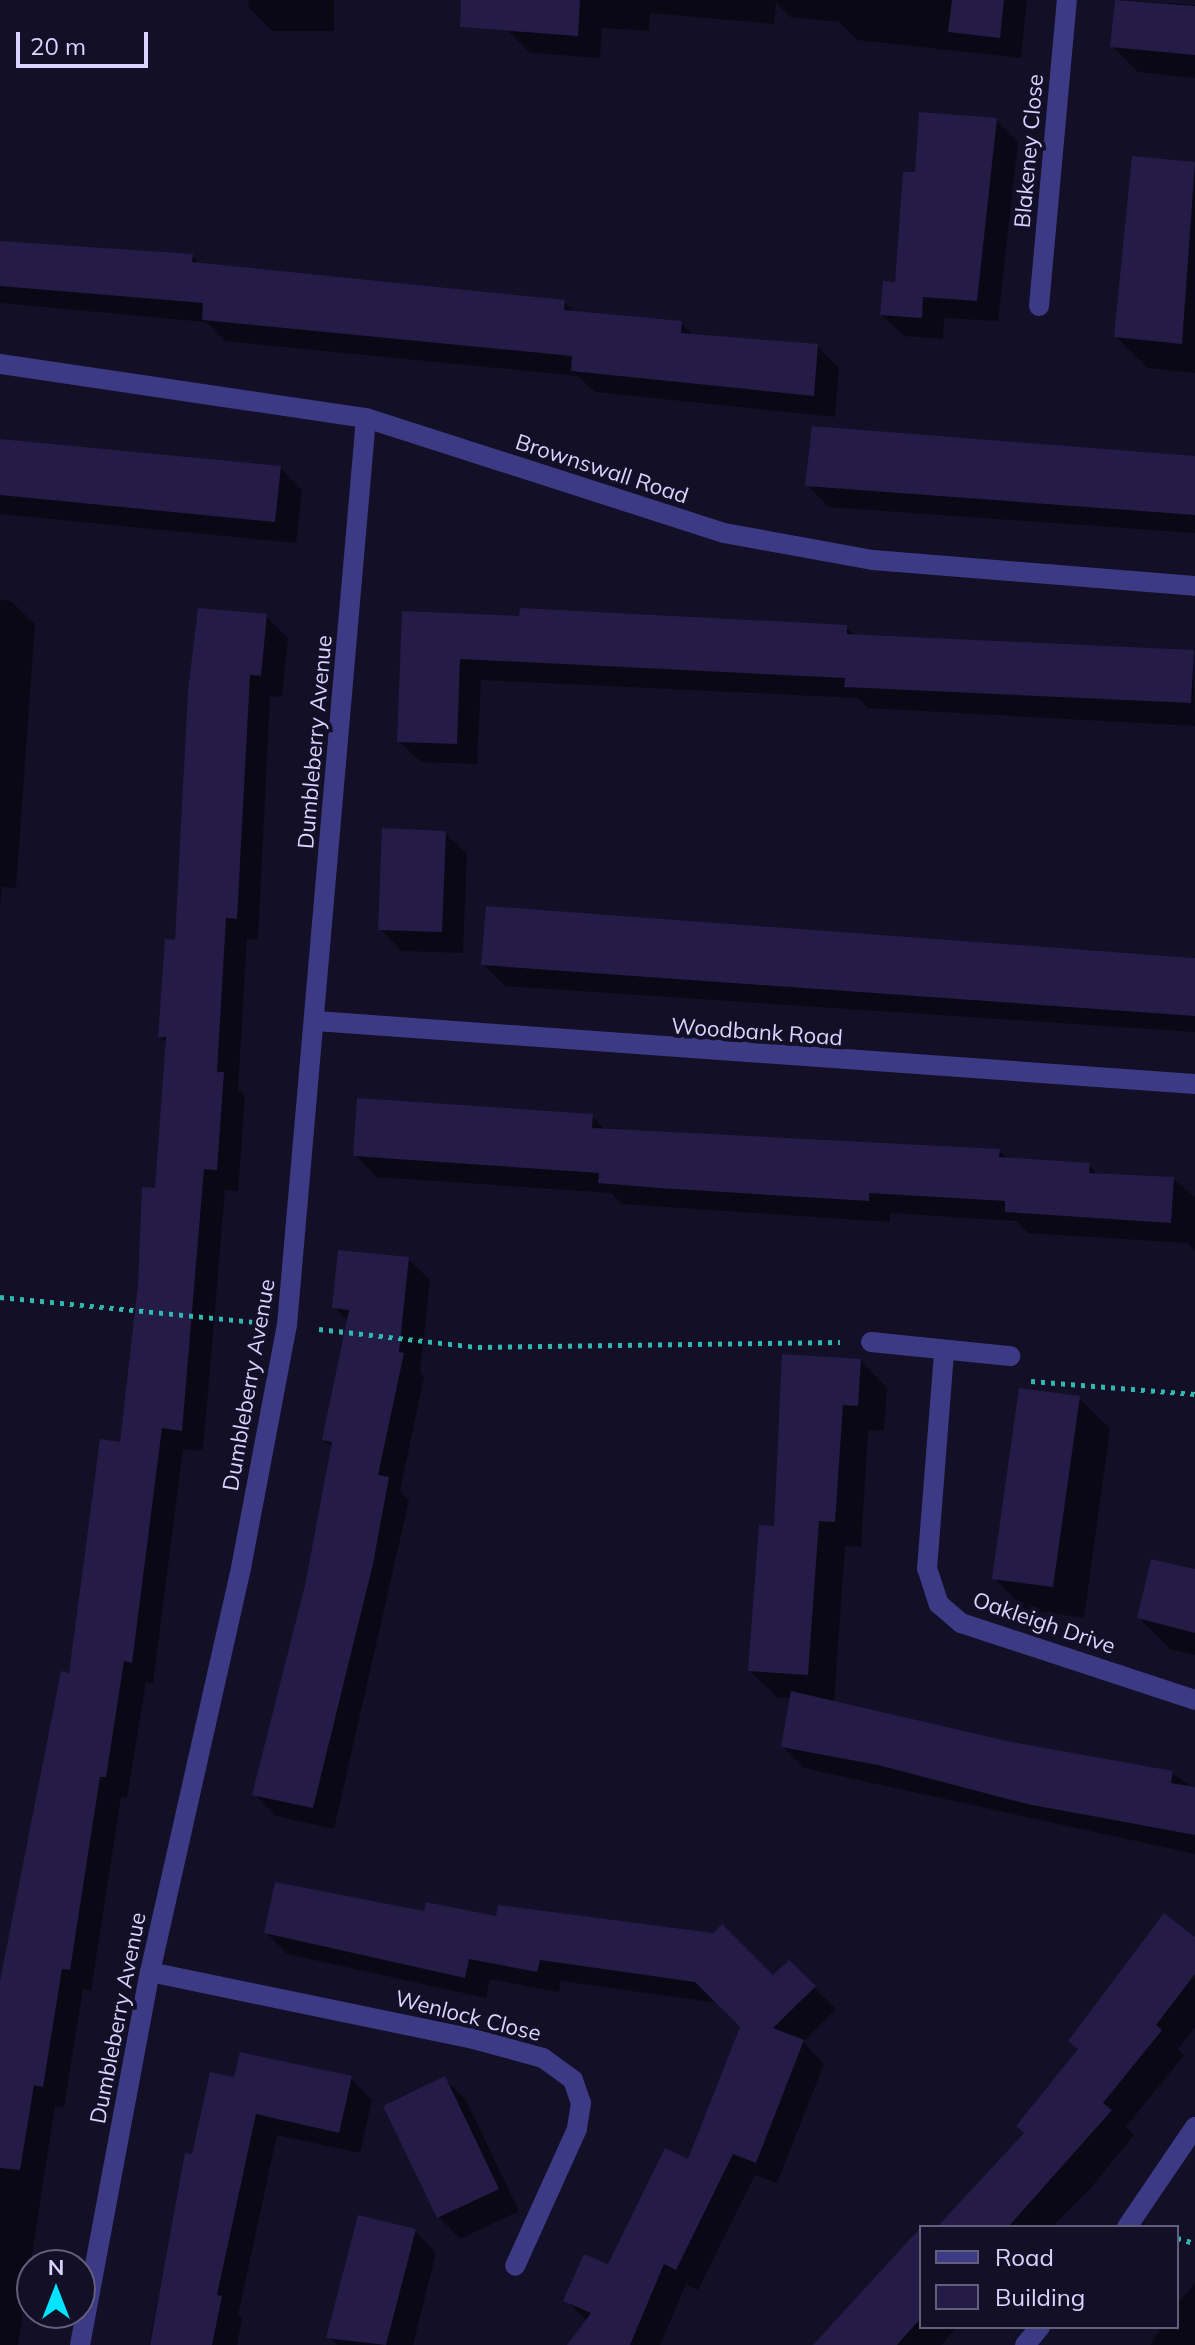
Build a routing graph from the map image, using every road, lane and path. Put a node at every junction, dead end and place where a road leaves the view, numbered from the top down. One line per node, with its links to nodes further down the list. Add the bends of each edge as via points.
1 (1067, 0): 2 (street, Blakeney Close)
2 (1039, 306)
3 (0, 364): 4 (street, Brownswall Road)
4 (366, 418): 5 (street, Brownswall Road, via 724,533 873,560); 6 (street, Dumbleberry Avenue)
5 (1195, 586)
6 (316, 1021): 7 (street, Woodbank Road); 9 (street, Dumbleberry Avenue)
7 (1195, 1084)
8 (0, 1297): 9 (path)
9 (287, 1325): 10 (path, via 478,1347); 16 (street, Dumbleberry Avenue, via 241,1568)
10 (871, 1342): 11 (street)
11 (944, 1353): 12 (street); 15 (street, Oakleigh Drive, via 927,1568 939,1604 961,1623)
12 (1010, 1356)
13 (1021, 1381): 14 (path)
14 (1195, 1394)
15 (1195, 1700)
16 (150, 1972): 19 (street, Wenlock Close, via 470,2038 543,2058 573,2080 581,2103 577,2129); 21 (street, Dumbleberry Avenue)
17 (1195, 2127): 18 (street)
18 (1128, 2225)
19 (515, 2266)
20 (1038, 2329): 22 (street)
21 (80, 2345)
22 (1025, 2345)

